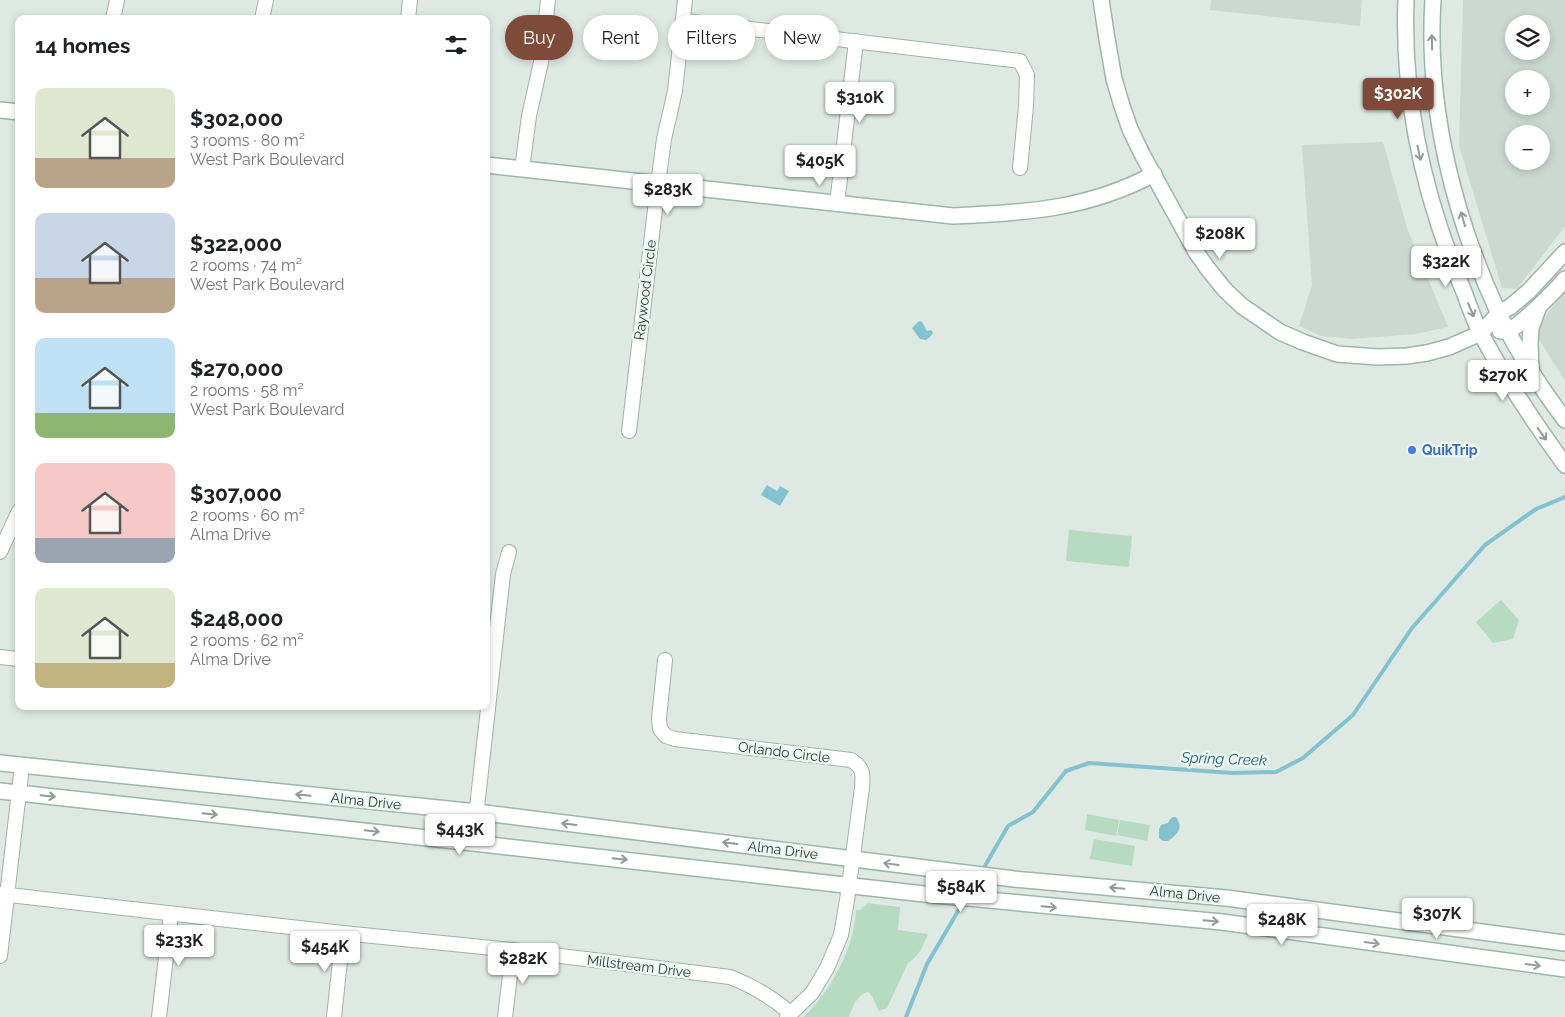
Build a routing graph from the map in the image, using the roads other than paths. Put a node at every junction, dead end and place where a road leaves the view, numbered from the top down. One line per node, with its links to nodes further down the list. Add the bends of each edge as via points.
1 (117, 0): 9 (street)
2 (266, 0): 10 (street)
3 (410, 0): 11 (street)
4 (548, 0): 20 (street, via 541,62)
5 (685, 0): 12 (street, Raywood Circle)
6 (1101, 0): 21 (main road, via 1122,106 1130,129)
7 (1406, 0): 29 (main road, one-way to 29, via 1410,94 1425,180 1452,264)
8 (1433, 0): 27 (main road, one-way to 8, via 1468,237 1447,162 1435,84)
9 (114, 15)
10 (263, 15)
11 (408, 15)
12 (684, 15)
13 (755, 29): 14 (street)
14 (856, 41): 19 (street, via 1020,61 1027,75); 23 (street)
15 (679, 60): 22 (street, Raywood Circle)
16 (0, 110): 17 (main road)
17 (15, 112)
18 (490, 165): 20 (main road)
19 (1020, 168)
20 (522, 169): 22 (main road)
21 (1154, 174): 23 (main road, via 1079,204 1008,214 953,216); 29 (main road, via 1208,269 1242,306 1280,332 1337,354 1378,357 1427,353)
22 (658, 184): 23 (main road); 32 (street, Raywood Circle)
23 (837, 204)
24 (1565, 252): 27 (main road, via 1529,292)
25 (1565, 279): 26 (main road)
26 (1539, 306): 28 (main road); 30 (main road, via 1531,328)
27 (1499, 313): 28 (main road); 29 (main road)
28 (1508, 330): 29 (main road); 30 (main road)
29 (1481, 332): 33 (main road, one-way to 33, via 1515,394)
30 (1531, 371): 31 (main road)
31 (1565, 420)
32 (629, 431)
33 (1565, 465)
34 (15, 520): 35 (street)
35 (0, 552)
36 (509, 552): 40 (street, via 503,574)
37 (0, 657): 38 (street)
38 (15, 659)
39 (665, 660): 48 (street, Orlando Circle, via 659,718 660,729 666,736 851,760 860,766 863,776)
40 (490, 689)
41 (488, 710): 46 (street)
42 (0, 763): 43 (main road, Alma Drive)
43 (22, 766): 45 (street); 46 (main road, Alma Drive, one-way to 43)
44 (0, 791): 45 (main road, Alma Drive)
45 (18, 793): 47 (main road, Alma Drive, one-way to 47); 51 (street)
46 (476, 812): 47 (street); 48 (main road, Alma Drive, one-way to 46)
47 (473, 843): 49 (main road, Alma Drive, one-way to 49)
48 (853, 858): 49 (street, Orlando Circle); 50 (main road, Alma Drive, one-way to 48, via 1014,879)
49 (849, 885): 53 (main road, Alma Drive, one-way to 53); 61 (street, Orlando Circle, via 840,935 828,968 812,993)
50 (1145, 890): 53 (main road); 54 (main road, Alma Drive)
51 (3, 894): 52 (street, Millstream Drive); 59 (street)
52 (171, 914): 55 (street, Millstream Drive); 62 (street)
53 (1143, 915): 58 (main road, Alma Drive, one-way to 58, via 1222,922)
54 (1453, 928): 56 (main road, Alma Drive); 58 (main road)
55 (343, 933): 57 (street, Millstream Drive); 63 (street)
56 (1565, 943)
57 (513, 950): 61 (street, Millstream Drive, via 730,977 777,1001); 64 (street)
58 (1450, 954): 60 (main road, Alma Drive, one-way to 60)
59 (0, 956)
60 (1565, 969)
61 (788, 1015)
62 (159, 1017)
63 (334, 1017)
64 (505, 1017)

